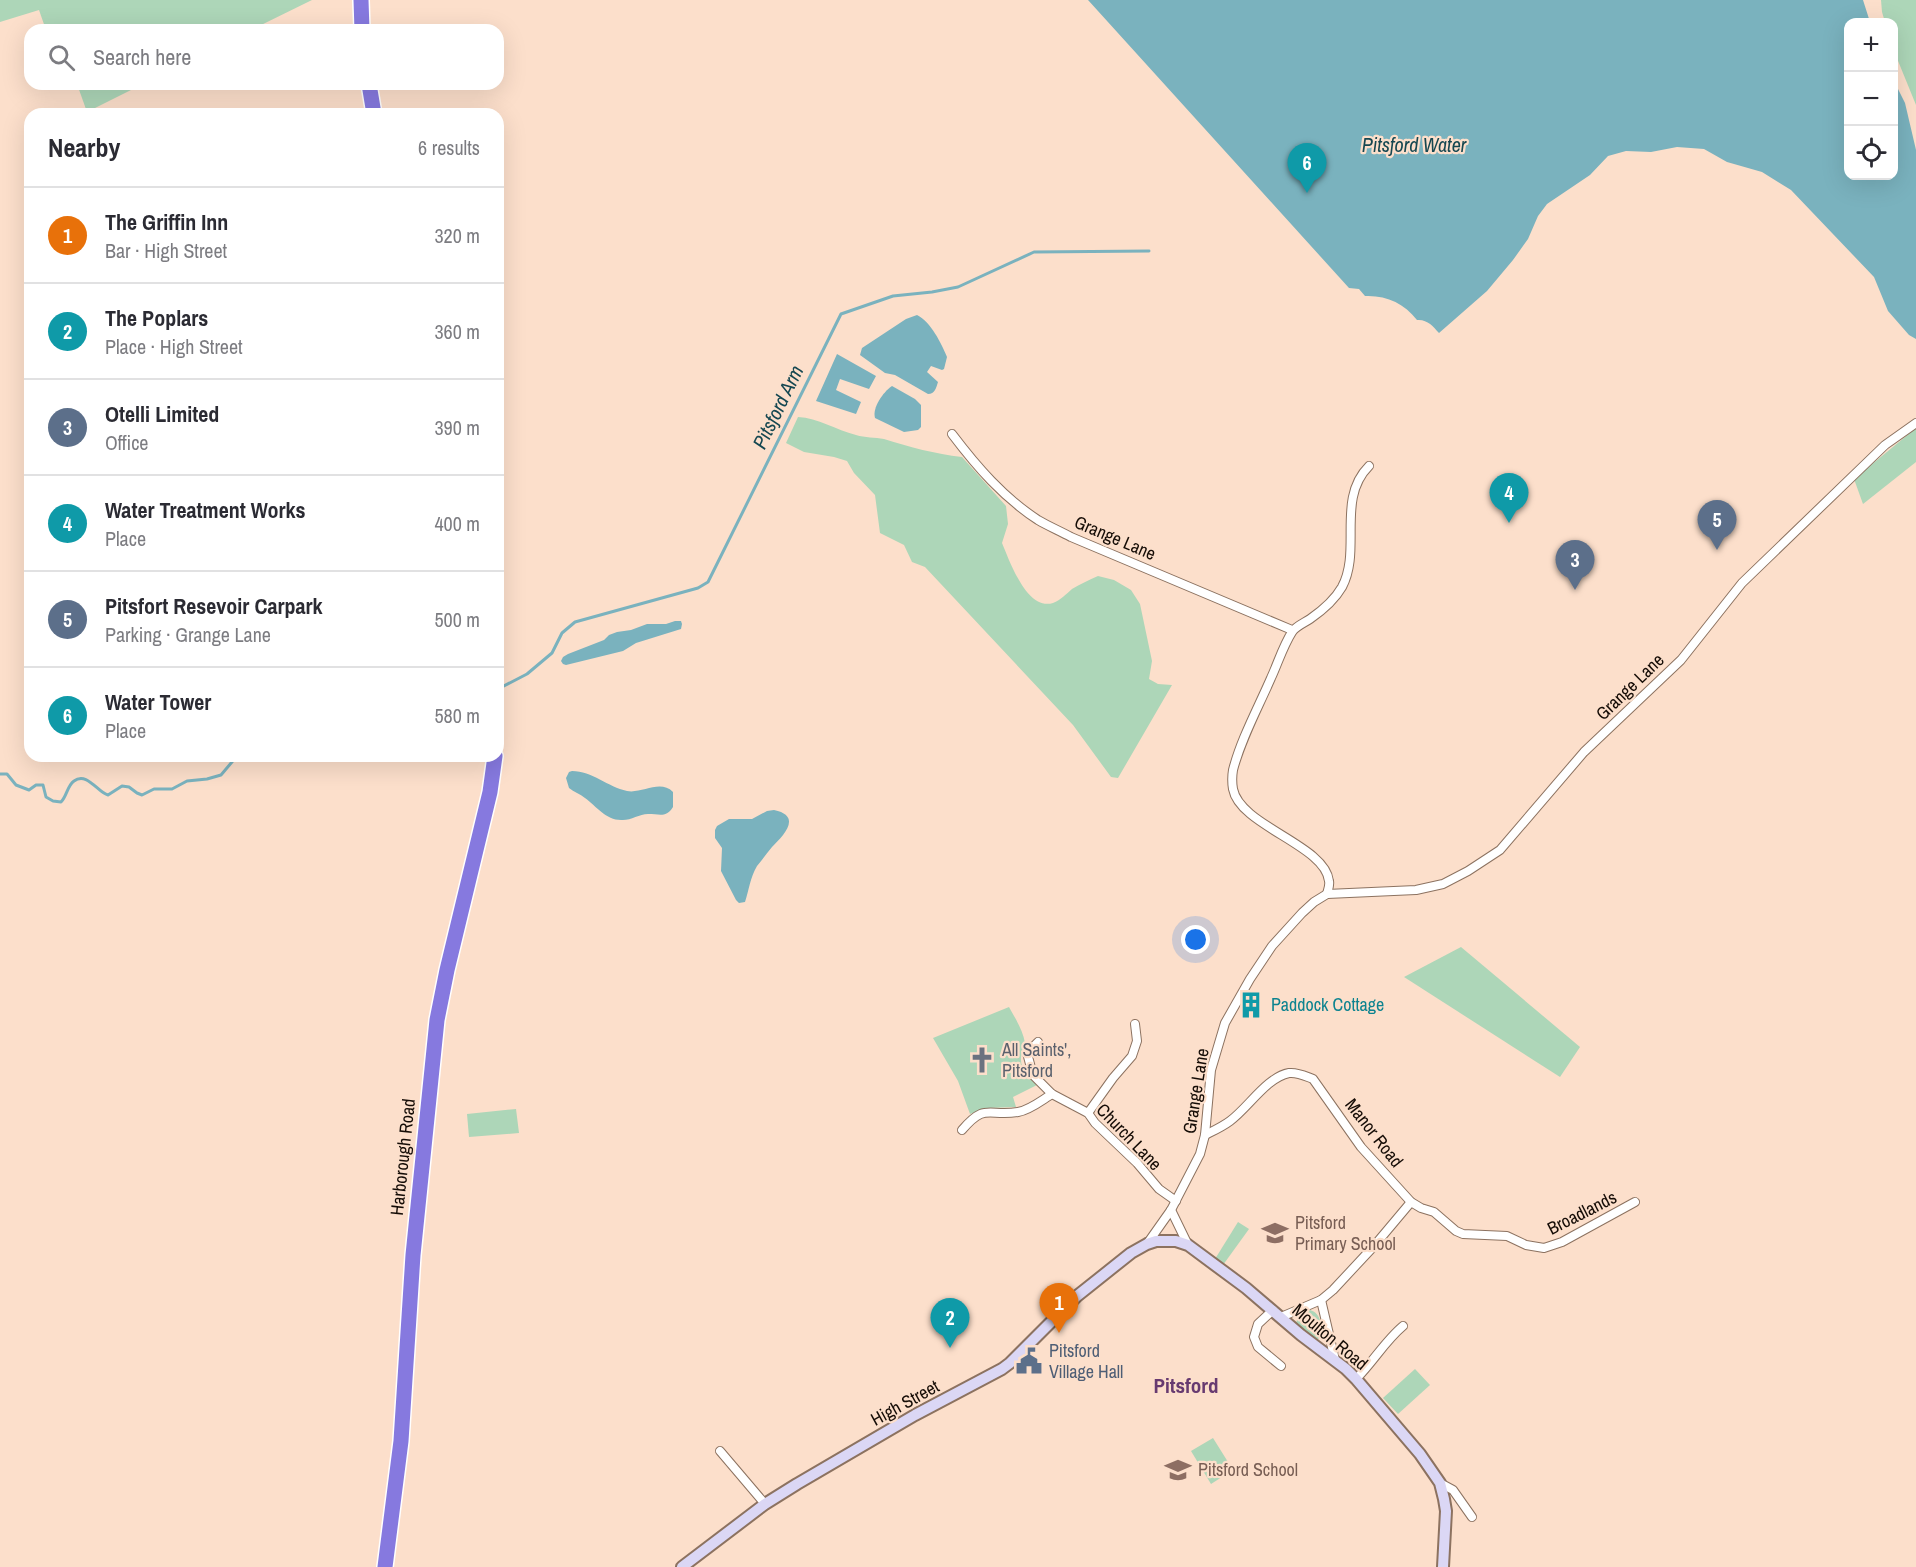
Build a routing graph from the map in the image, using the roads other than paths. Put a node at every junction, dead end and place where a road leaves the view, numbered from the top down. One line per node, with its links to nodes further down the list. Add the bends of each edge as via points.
1 (361, 0): 2 (highway)
2 (362, 24)
3 (370, 90): 4 (highway)
4 (373, 108)
5 (1916, 423): 10 (street, Grange Lane, via 1885,445 1742,583 1680,660 1584,752 1500,850 1443,884 1416,890)
6 (952, 434): 8 (street, Grange Lane, via 986,477 1040,521)
7 (1368, 466): 8 (street, via 1352,497 1345,581 1326,608)
8 (1292, 630): 10 (street, via 1240,751 1233,772 1233,792 1248,811 1321,865 1329,882)
9 (494, 762): 34 (highway, Harborough Road, via 437,1020 414,1246 401,1441)
10 (1327, 894): 16 (street, Grange Lane, via 1302,913 1272,946 1226,1023 1211,1071)
11 (1135, 1024): 14 (street, via 1137,1041 1132,1056)
12 (1038, 1042): 13 (street, Church Lane, via 1027,1053 1033,1075)
13 (1053, 1094): 14 (street, Church Lane); 15 (street, via 1019,1112 988,1111 974,1116)
14 (1088, 1113): 17 (street, Church Lane, via 1159,1189)
15 (962, 1130)
16 (1205, 1135): 17 (street, Grange Lane); 18 (street, Manor Road, via 1229,1122 1279,1077 1302,1074 1312,1079 1361,1147)
17 (1176, 1201): 20 (street, Grange Lane)
18 (1411, 1202): 19 (street, Broadlands, via 1440,1215 1463,1234 1507,1236 1544,1248); 24 (street)
19 (1635, 1202)
20 (1171, 1210): 21 (street, Grange Lane); 22 (street)
21 (1147, 1244): 22 (street, Moulton Road, via 1166,1240); 23 (street, Moulton Road)
22 (1188, 1245): 25 (street, Moulton Road)
23 (1131, 1253): 32 (street, High Street, via 1077,1296 1002,1369 899,1424)
24 (1321, 1300): 25 (street); 27 (street)
25 (1277, 1314): 27 (street, Moulton Road); 28 (street, via 1258,1324 1254,1337 1258,1347)
26 (1403, 1326): 29 (street)
27 (1335, 1360): 29 (street, Moulton Road)
28 (1281, 1366)
29 (1356, 1379): 31 (street, Moulton Road)
30 (720, 1451): 32 (street)
31 (1440, 1483): 33 (street, via 1453,1490); 36 (street, Moulton Road, via 1446,1511)
32 (765, 1504): 35 (street, High Street)
33 (1472, 1516)
34 (385, 1567)
35 (682, 1567)
36 (1443, 1567)

